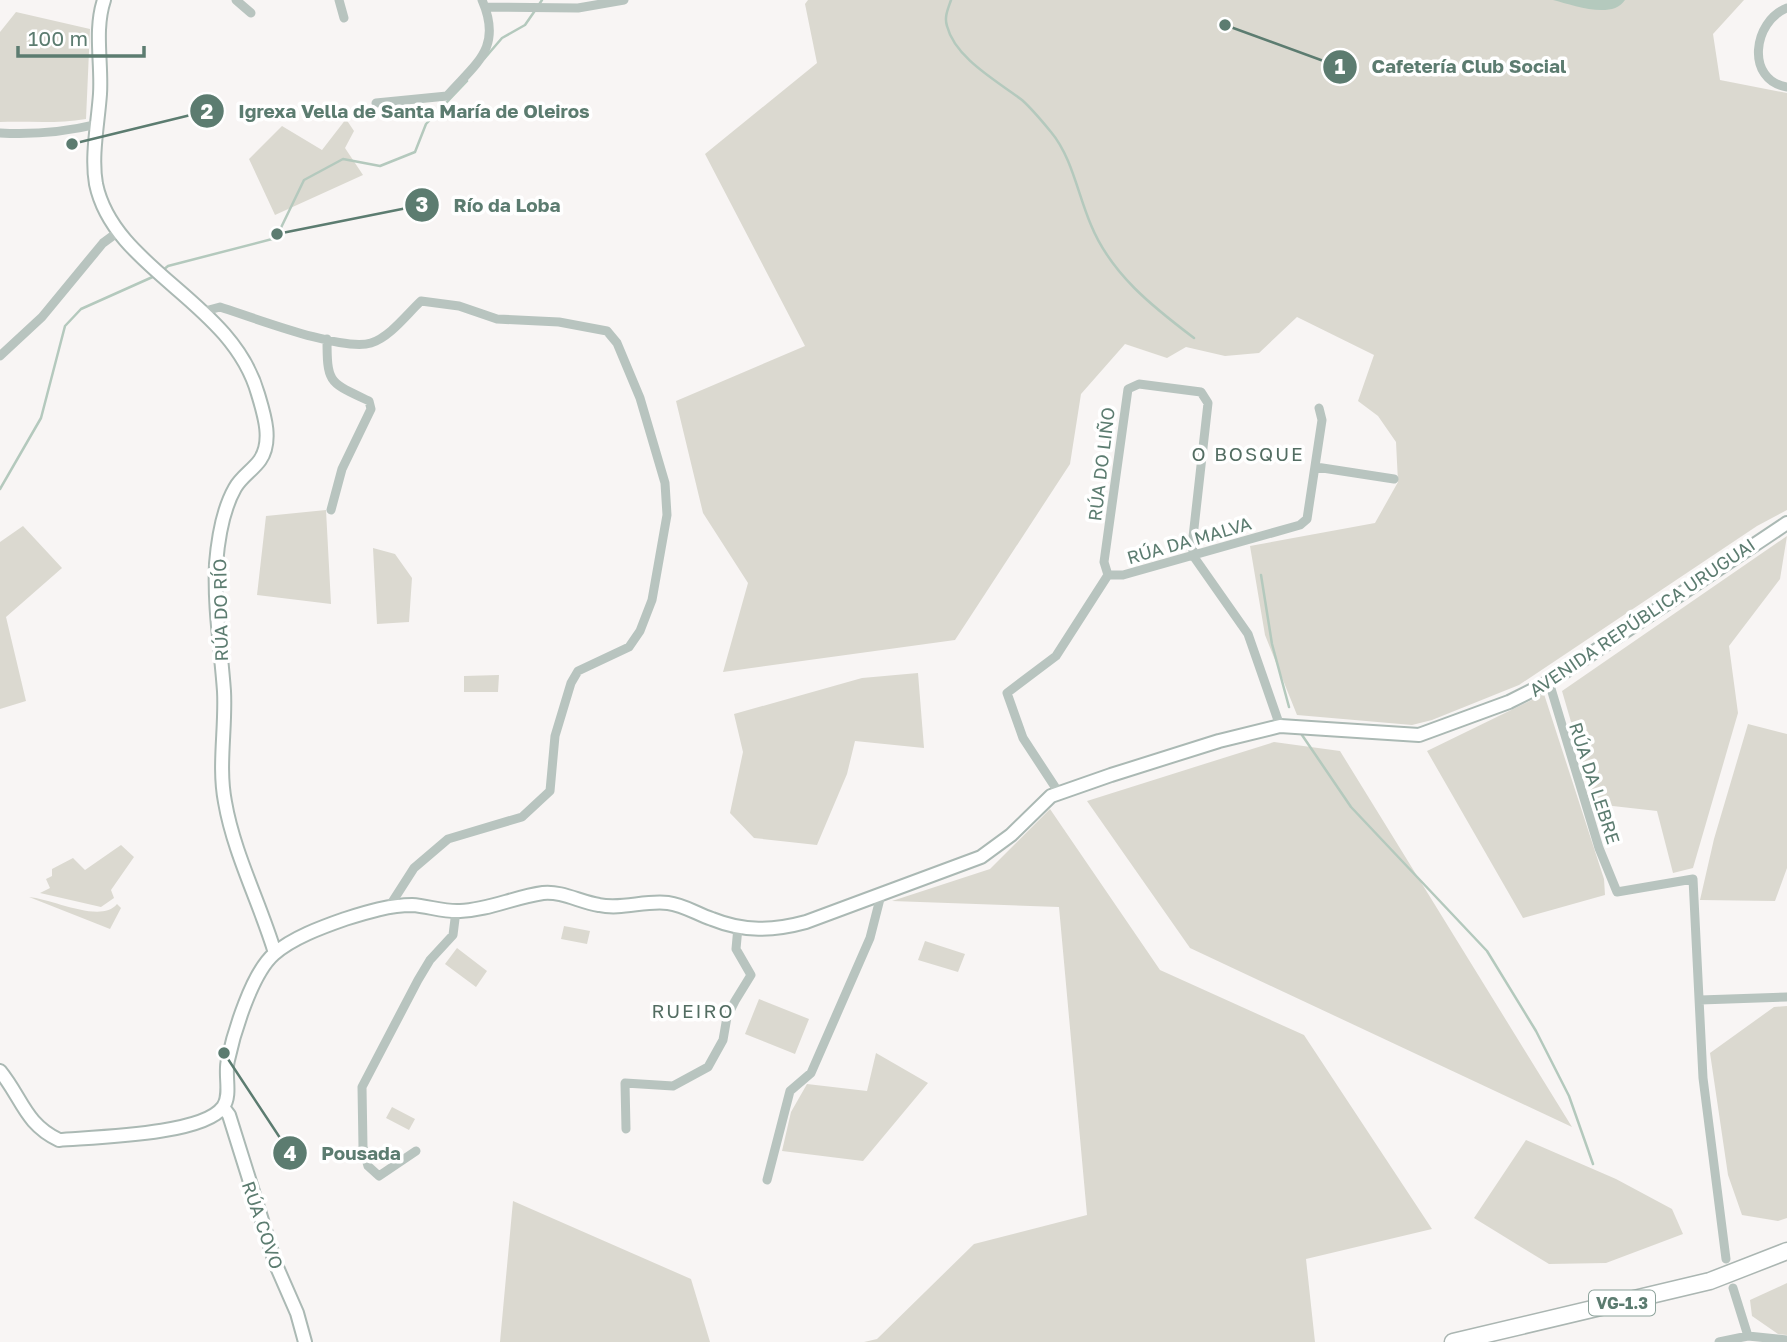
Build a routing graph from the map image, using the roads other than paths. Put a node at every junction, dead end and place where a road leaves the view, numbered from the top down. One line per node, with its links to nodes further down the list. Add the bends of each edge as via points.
1 (104, 0): 11 (street, RÚA DO RÍO, via 99,16)
2 (236, 0): 7 (street)
3 (339, 0): 8 (street)
4 (625, 0): 5 (street, via 578,8)
5 (484, 4): 10 (street, via 490,41 484,57 447,96)
6 (1787, 8): 9 (street, via 1768,26 1757,46 1760,66 1771,79)
7 (251, 13)
8 (344, 18)
9 (1787, 87)
10 (376, 103)
11 (98, 124): 12 (street, via 26,135); 13 (street, RÚA DO RÍO, via 96,184)
12 (0, 133)
13 (118, 232): 14 (street, RÚA DO RÍO); 16 (street, via 103,243 42,317)
14 (205, 311): 15 (street, via 220,307); 31 (street, RÚA DO RÍO, via 251,368 268,441 261,458 236,487 222,524 216,564 224,692 224,802)
15 (327, 339): 20 (street, via 331,379 369,401 371,409 342,469); 28 (street, via 372,343 421,301 459,306 497,319 559,322 607,331 617,343 640,398 665,483 667,514 652,600 629,646 578,670 571,683 555,737 550,791 522,817 448,839 414,868)
16 (0, 356)
17 (1319, 408): 18 (street, RÚA DA MALVA, via 1322,420)
18 (1316, 467): 19 (street); 22 (street, RÚA DA MALVA, via 1307,519 1300,525)
19 (1394, 479)
20 (331, 509)
21 (1787, 523): 24 (street, AVENIDA REPÚBLICA URUGUAI)
22 (1194, 557): 23 (street, RÚA DA MALVA); 23 (street, RÚA DO LIÑO, via 1208,403 1201,392 1139,384 1128,389 1125,397 1104,562); 25 (street, via 1248,634)
23 (1108, 575): 26 (street, RÚA DA MALVA, via 1056,656 1007,693 1023,738)
24 (1549, 682): 25 (street, AVENIDA REPÚBLICA URUGUAI, via 1419,735); 33 (street, RÚA DA LEBRE, via 1599,848 1617,891 1693,879)
25 (1280, 726): 26 (street, AVENIDA REPÚBLICA URUGUAI)
26 (1059, 793): 27 (street, AVENIDA REPÚBLICA URUGUAI, via 981,857)
27 (881, 895): 30 (street, AVENIDA REPÚBLICA URUGUAI, via 778,929); 38 (street, via 870,938 811,1073 790,1091)
28 (389, 907): 29 (street, AVENIDA REPÚBLICA URUGUAI); 31 (street, AVENIDA REPÚBLICA URUGUAI, via 332,924)
29 (456, 911): 30 (street, AVENIDA REPÚBLICA URUGUAI, via 543,893 601,906 678,904); 37 (street, via 453,934 418,980 362,1087 363,1147 368,1166 379,1176)
30 (738, 927): 36 (street, via 736,949 751,975 727,1017 717,1055 708,1067 673,1086 625,1083)
31 (275, 953): 35 (street, AVENIDA REPÚBLICA URUGUAI, via 259,974 235,1038 227,1063)
32 (1787, 997): 33 (street)
33 (1700, 1000): 40 (street, via 1703,1078)
34 (0, 1071): 35 (street, via 30,1120 59,1140 184,1128)
35 (223, 1107): 44 (street, RÚA COVO)
36 (626, 1129)
37 (416, 1151)
38 (767, 1180)
39 (1787, 1251): 45 (highway, VG-1.3, via 1710,1281)
40 (1726, 1259)
41 (1733, 1288): 42 (street)
42 (1748, 1336): 43 (street); 46 (street)
43 (1787, 1339)
44 (305, 1342)
45 (1453, 1342)
46 (1719, 1342)

